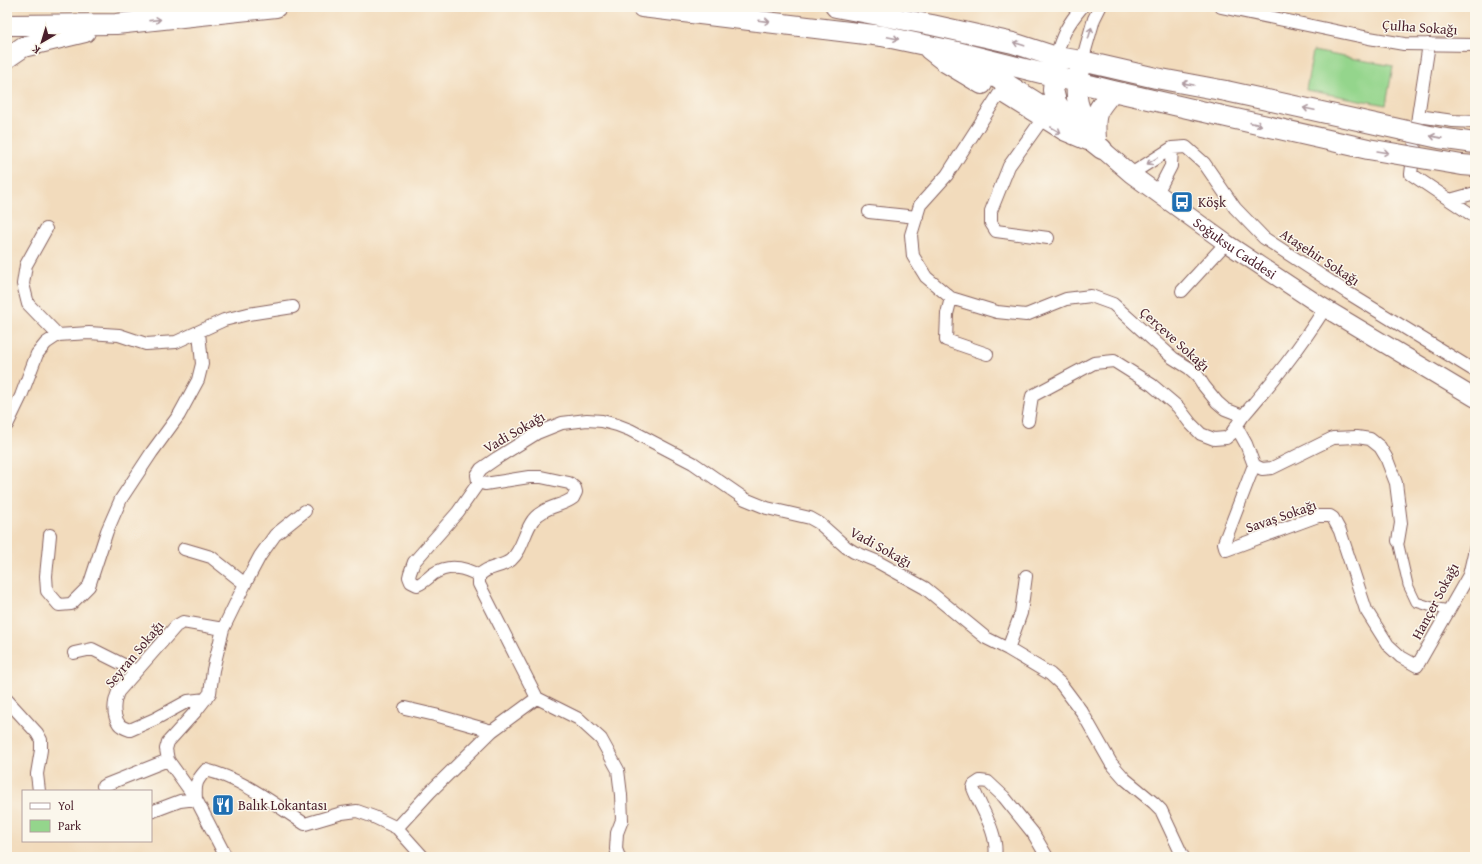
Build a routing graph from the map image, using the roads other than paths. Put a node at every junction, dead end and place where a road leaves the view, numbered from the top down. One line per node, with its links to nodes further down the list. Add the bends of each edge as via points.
1 (276, 7): 7 (highway, one-way to 1)
2 (642, 7): 10 (highway, one-way to 10, via 882,36)
3 (836, 7): 13 (highway, one-way to 3, via 1013,42)
4 (1082, 7): 13 (street, via 1063,34)
5 (1100, 7): 15 (street, one-way to 5)
6 (1222, 7): 9 (street, Çulha Sokağı, via 1370,38 1404,44)
7 (116, 24): 8 (highway); 14 (highway, via 23,47)
8 (7, 25)
9 (1429, 44): 11 (street, Çulha Sokağı); 20 (street)
10 (925, 45): 12 (highway); 19 (highway, via 947,63)
11 (1475, 45)
12 (953, 51): 16 (highway); 23 (highway)
13 (1056, 57): 15 (highway); 16 (highway)
14 (7, 58)
15 (1082, 61): 17 (highway); 24 (highway, one-way to 15, bridge, via 1439,138)
16 (1054, 76): 17 (highway); 23 (highway, via 1056,102)
17 (1076, 82): 18 (highway); 25 (highway, via 1076,100)
18 (1113, 91): 25 (highway, via 1104,101 1095,119); 27 (highway, one-way to 27, bridge, via 1368,149)
19 (999, 94): 21 (street, Soğuksu Caddesi); 33 (street, Çerçeve Sokağı, via 947,175 920,205)
20 (1418, 116): 22 (street); 31 (street, via 1411,174)
21 (1041, 121): 25 (street, Soğuksu Caddesi, one-way to 25, via 1077,141); 36 (street, via 1009,166 991,211 991,223 996,232)
22 (1475, 122)
23 (1069, 123): 25 (highway)
24 (1475, 143)
25 (1099, 144): 28 (main road, Soğuksu Caddesi)
26 (1172, 148): 28 (street, one-way to 28); 29 (street, via 1171,166); 45 (street, Ataşehir Sokağı, via 1186,147 1204,163 1235,208 1264,238)
27 (1475, 166)
28 (1131, 174): 29 (main road, Soğuksu Caddesi)
29 (1157, 193): 37 (main road, Soğuksu Caddesi)
30 (1475, 193): 31 (street)
31 (1450, 200): 34 (street)
32 (869, 212): 33 (street)
33 (917, 216): 39 (street, Çerçeve Sokağı, via 911,235 913,256 926,277)
34 (1475, 217)
35 (46, 230): 43 (street, via 26,265 23,284 28,304)
36 (1048, 238)
37 (1226, 243): 38 (street); 41 (main road, Soğuksu Caddesi)
38 (1182, 291)
39 (951, 298): 44 (street, via 947,314 946,340); 47 (street, Çerçeve Sokağı, via 997,312 1026,315 1066,299 1091,296 1113,304 1173,358 1197,375 1225,409)
40 (293, 307): 42 (street, via 224,320)
41 (1325, 308): 46 (main road, Soğuksu Caddesi); 47 (street, via 1282,370)
42 (199, 332): 43 (street, via 176,342 146,344 119,335); 54 (street, via 202,364 198,380 179,415 121,499 107,531 90,586 71,604 58,605 47,591)
43 (58, 335): 49 (street, via 46,343 37,354)
44 (987, 354)
45 (1475, 371)
46 (1475, 398)
47 (1243, 416): 50 (street)
48 (1028, 420): 50 (street, via 1032,396 1094,363 1114,361 1152,385 1178,407 1201,434 1214,439 1226,438)
49 (7, 425)
50 (1236, 426): 51 (street)
51 (1254, 465): 55 (street, via 1262,470 1272,468 1333,438 1370,439 1383,452 1396,483 1401,523); 65 (street, Savaş Sokağı, via 1224,543 1226,550 1318,516 1334,518 1366,610 1388,645 1400,657)
52 (479, 482): 58 (street, Vadi Sokağı, via 450,521 414,562 409,577 410,582 417,585 439,571 459,567); 58 (street, via 485,484 540,477 569,484 576,492 571,500 544,510 534,520 512,559 502,566 485,570); 63 (street, Vadi Sokağı, via 477,475 481,469 550,427 587,420 617,425 693,463 745,500 815,520 846,547 925,588 986,638)
53 (305, 511): 60 (street, via 274,535)
54 (50, 535)
55 (1398, 541): 61 (street, via 1408,585 1416,602 1432,608)
56 (184, 549): 60 (street, via 211,557)
57 (1475, 549): 61 (street, Hançer Sokağı, via 1469,575)
58 (479, 576): 67 (street, via 479,584)
59 (1026, 576): 63 (street, via 1021,613)
60 (245, 584): 62 (street)
61 (1449, 610): 65 (street, Hançer Sokağı)
62 (223, 629): 66 (street, Seyran Sokağı, via 183,622 176,626); 68 (street, via 210,693)
63 (1008, 649): 83 (street, Vadi Sokağı, via 1050,674 1068,692 1117,771 1161,810)
64 (74, 653): 66 (street, via 92,649)
65 (1417, 666)
66 (136, 670): 68 (street, Seyran Sokağı, via 118,692 115,700 114,713 120,725 130,730 188,701)
67 (537, 698): 71 (street); 80 (street, via 579,719 601,738 618,770 622,820 617,833 616,849)
68 (206, 699): 72 (street, via 168,742)
69 (7, 700): 74 (street, via 41,740 42,750 37,774)
70 (405, 708): 71 (street)
71 (492, 731): 77 (street)
72 (168, 760): 73 (street); 75 (street)
73 (103, 786)
74 (39, 790)
75 (196, 799): 76 (street, via 180,801); 77 (street, via 195,786 206,770 253,789 305,824 336,814 357,811); 78 (street)
76 (152, 812)
77 (397, 828): 79 (street)
78 (226, 857)
79 (424, 857)
80 (619, 857)
81 (995, 857): 82 (street, via 994,838 973,788 980,781 988,782 1004,798 1033,833)
82 (1047, 857)
83 (1183, 857)

